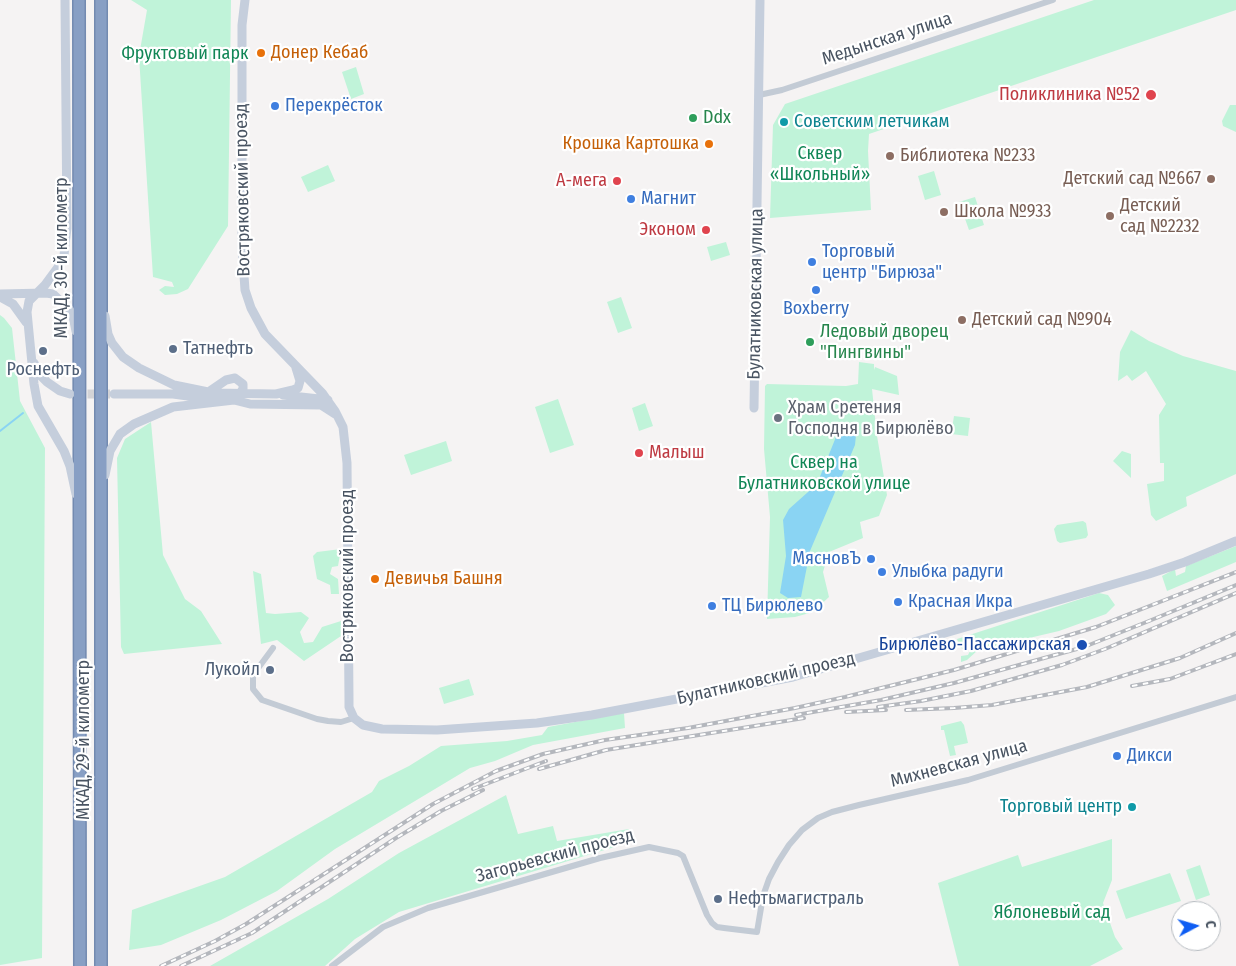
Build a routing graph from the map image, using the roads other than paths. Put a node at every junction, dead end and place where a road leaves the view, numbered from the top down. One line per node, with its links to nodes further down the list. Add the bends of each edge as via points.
1 (65, 0): 9 (street, via 67,218 64,256)
2 (79, 0): 14 (highway, МКАД, 30-й километр)
3 (101, 0): 8 (highway)
4 (245, 0): 13 (street, Востряковский проезд, via 242,25 243,279 258,322)
5 (760, 0): 7 (street, Булатниковская улица)
6 (1054, 0): 7 (street, Медынская улица)
7 (759, 95): 24 (street, Булатниковская улица)
8 (101, 276): 15 (street, via 108,334 116,350 149,374 174,385); 26 (highway)
9 (36, 293): 10 (street); 11 (street, via 29,301); 14 (street, via 58,298 73,316)
10 (0, 295): 11 (street, via 24,317)
11 (28, 329): 12 (street)
12 (30, 351): 16 (street, via 40,376 54,388); 27 (street, via 38,406 70,466)
13 (294, 363): 18 (street, via 300,381 298,388); 21 (street, Востряковский проезд)
14 (80, 384): 27 (highway, МКАД, 30-й километр)
15 (209, 392): 19 (street); 20 (street); 20 (street, via 226,380 235,378 243,384)
16 (70, 394)
17 (114, 394): 19 (street)
18 (276, 394): 20 (street); 21 (street)
19 (182, 395): 22 (street)
20 (238, 397): 22 (street); 23 (street, via 250,404)
21 (323, 398): 23 (street); 25 (street, Востряковский проезд)
22 (223, 400): 26 (street, via 173,407 134,424 120,434 107,463)
23 (303, 404): 25 (street, via 321,405)
24 (754, 408)
25 (338, 416): 31 (street, Востряковский проезд, via 347,448)
26 (101, 515): 34 (highway, МКАД, 29-й километр)
27 (80, 516): 33 (highway, МКАД, 29-й километр)
28 (1236, 541): 31 (street, Булатниковский проезд, via 1149,574 779,680 592,715 512,725 404,730 368,726)
29 (273, 648): 31 (street, Булатниковский проезд, via 253,675 253,689 262,700 317,719 334,722)
30 (1236, 697): 32 (street, Михневская улица, via 968,780 859,805 818,818 802,830 778,862 769,879)
31 (350, 719)
32 (757, 932): 35 (street, Загорьевский проезд, via 717,927 706,915 683,856 678,852 649,847 428,908 383,927)
33 (80, 966)
34 (101, 966)
35 (332, 966)

